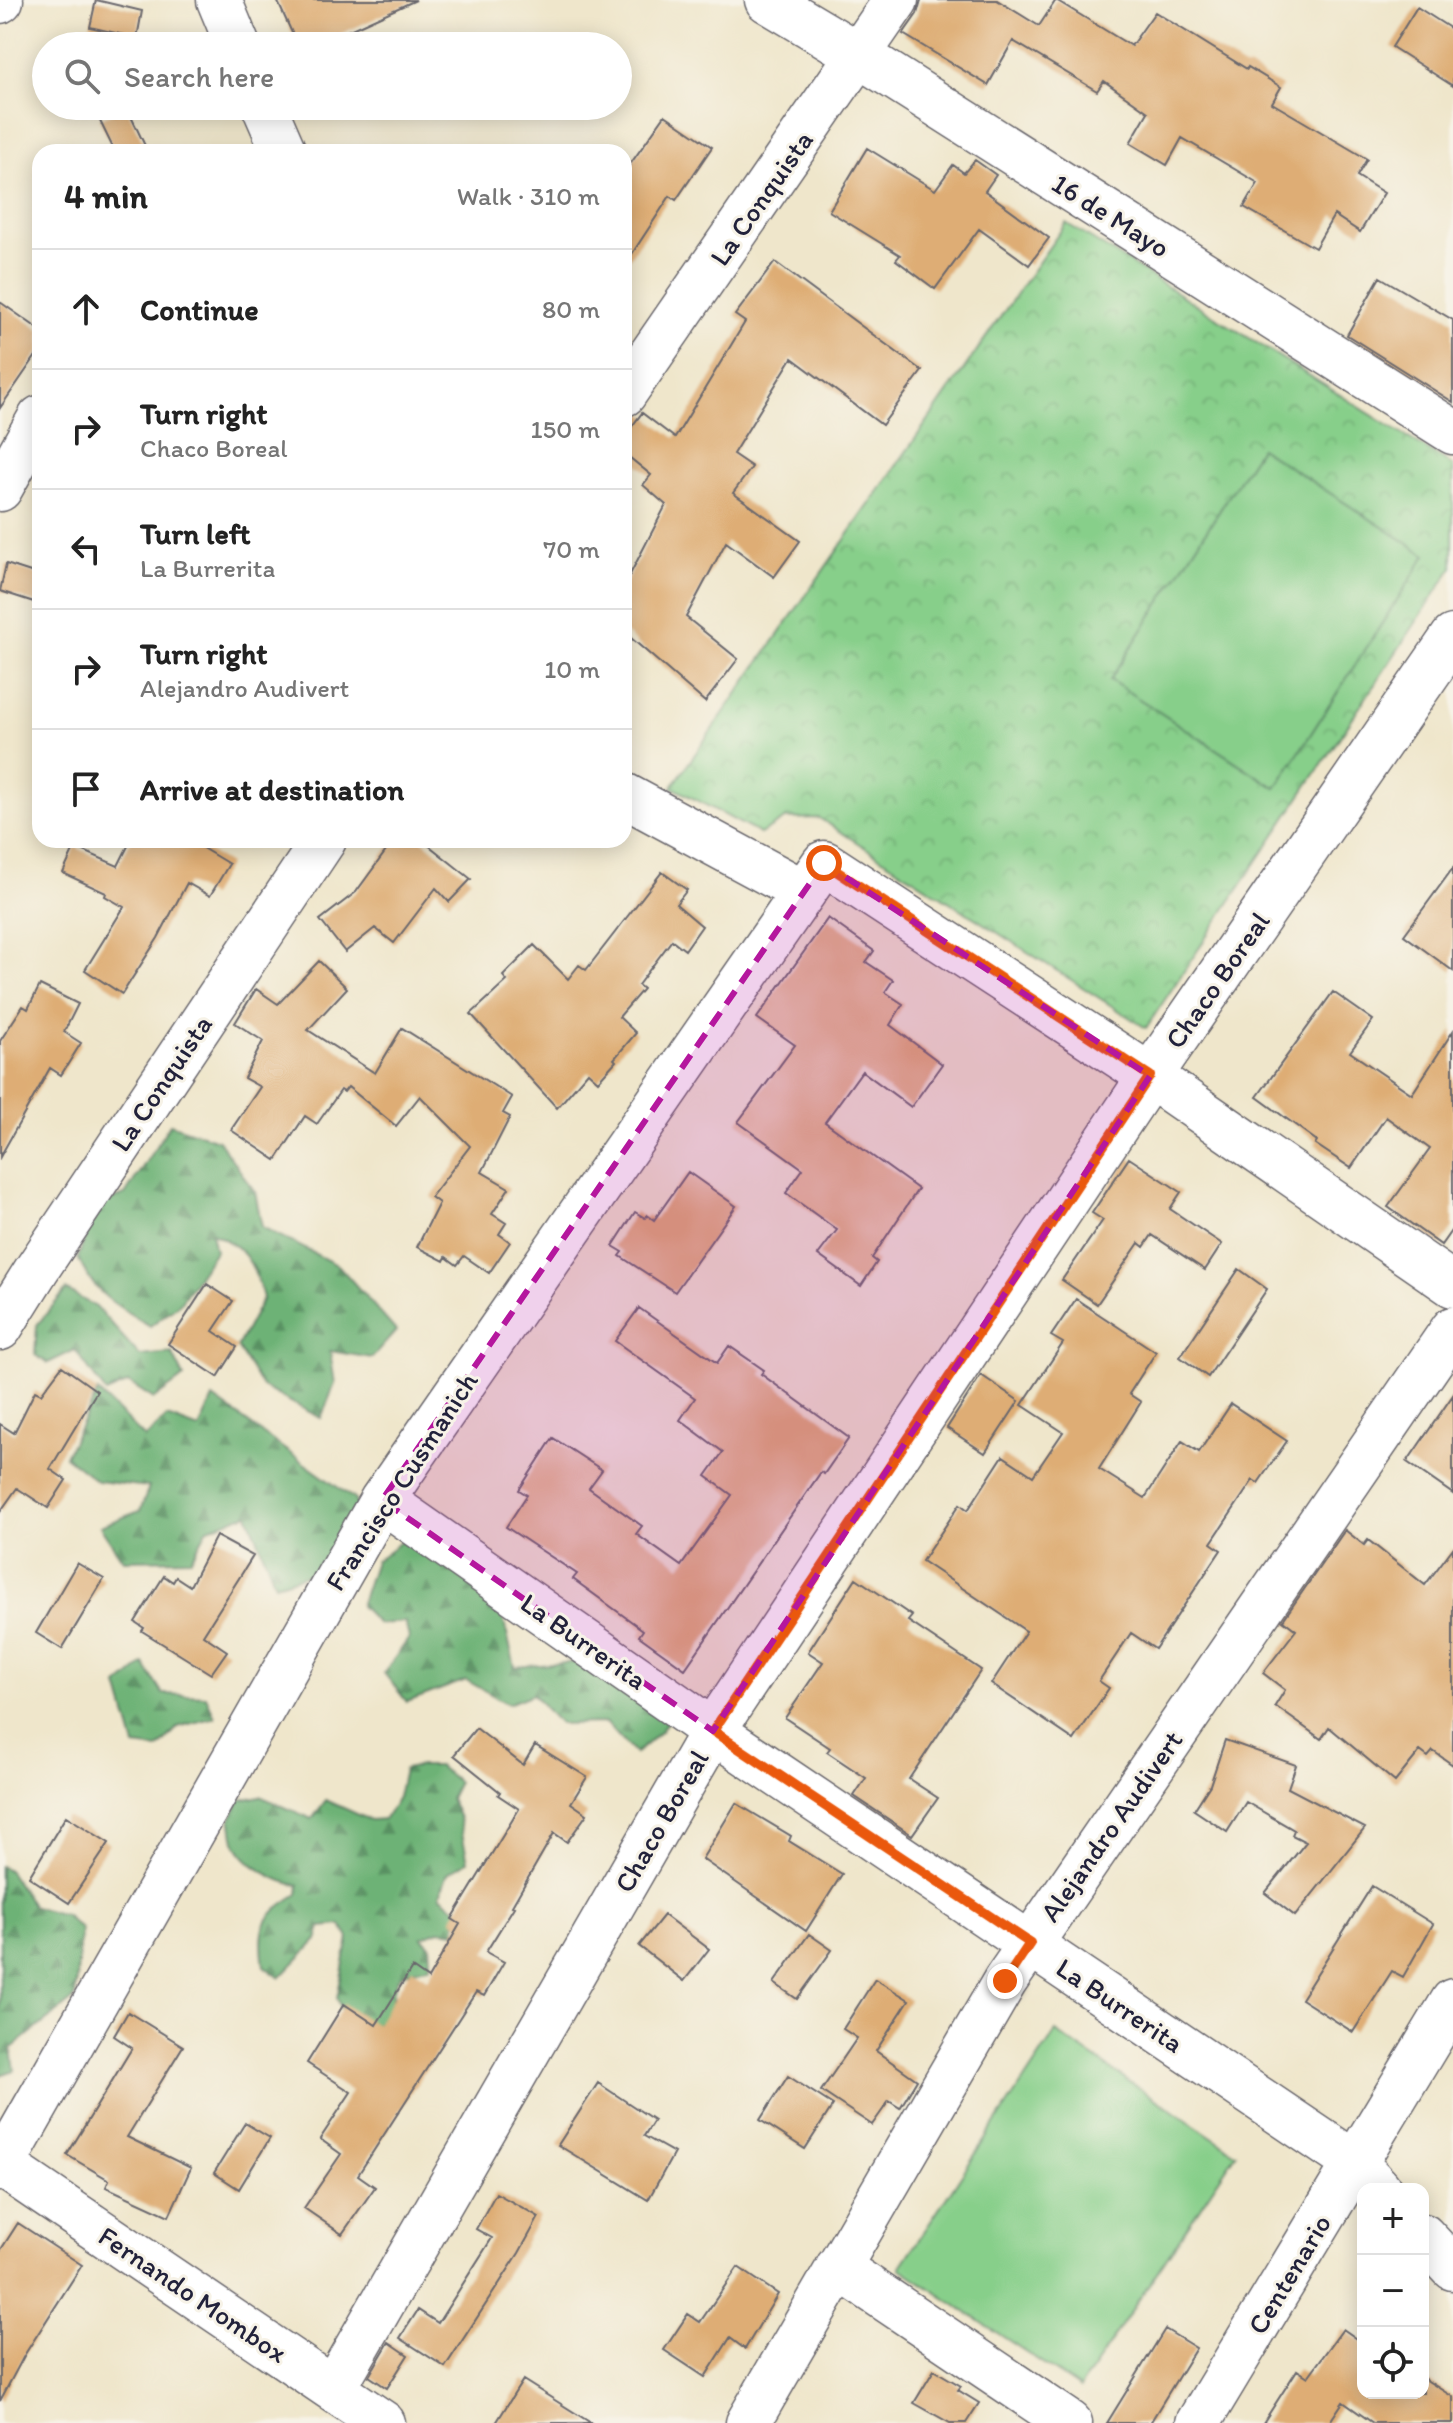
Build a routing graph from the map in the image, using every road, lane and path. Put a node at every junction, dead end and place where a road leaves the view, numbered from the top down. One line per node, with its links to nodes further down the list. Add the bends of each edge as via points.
1 (219, 0): 4 (street)
2 (767, 0): 5 (street, 16 de Mayo)
3 (896, 0): 5 (street, La Conquista)
4 (232, 32)
5 (859, 55): 8 (street, La Conquista); 10 (street, 16 de Mayo)
6 (270, 120): 7 (street)
7 (281, 144)
8 (632, 382)
9 (32, 432): 11 (street)
10 (1453, 432)
11 (0, 489)
12 (1453, 637): 16 (street, Chaco Boreal)
13 (632, 798): 15 (street)
14 (319, 848): 18 (street, La Conquista)
15 (814, 878): 16 (street); 20 (street, Francisco Cusmanich)
16 (1150, 1076): 17 (street); 21 (street, Chaco Boreal)
17 (1453, 1285)
18 (0, 1328)
19 (1453, 1329): 22 (street, Alejandro Audivert)
20 (382, 1500): 21 (street, La Burrerita); 24 (street, Francisco Cusmanich)
21 (713, 1731): 22 (street, La Burrerita); 29 (street, Chaco Boreal)
22 (1030, 1943): 25 (street, La Burrerita); 27 (street, Alejandro Audivert)
23 (1453, 2001): 25 (street, Centenario)
24 (1, 2167): 29 (street, Fernando Mombox)
25 (1368, 2177): 33 (street, Centenario)
26 (1429, 2242): 28 (street)
27 (838, 2267): 31 (street, Alejandro Audivert); 32 (street)
28 (1453, 2268)
29 (333, 2389): 30 (street, Fernando Mombox)
30 (383, 2423)
31 (748, 2423)
32 (1070, 2423)
33 (1198, 2423)

